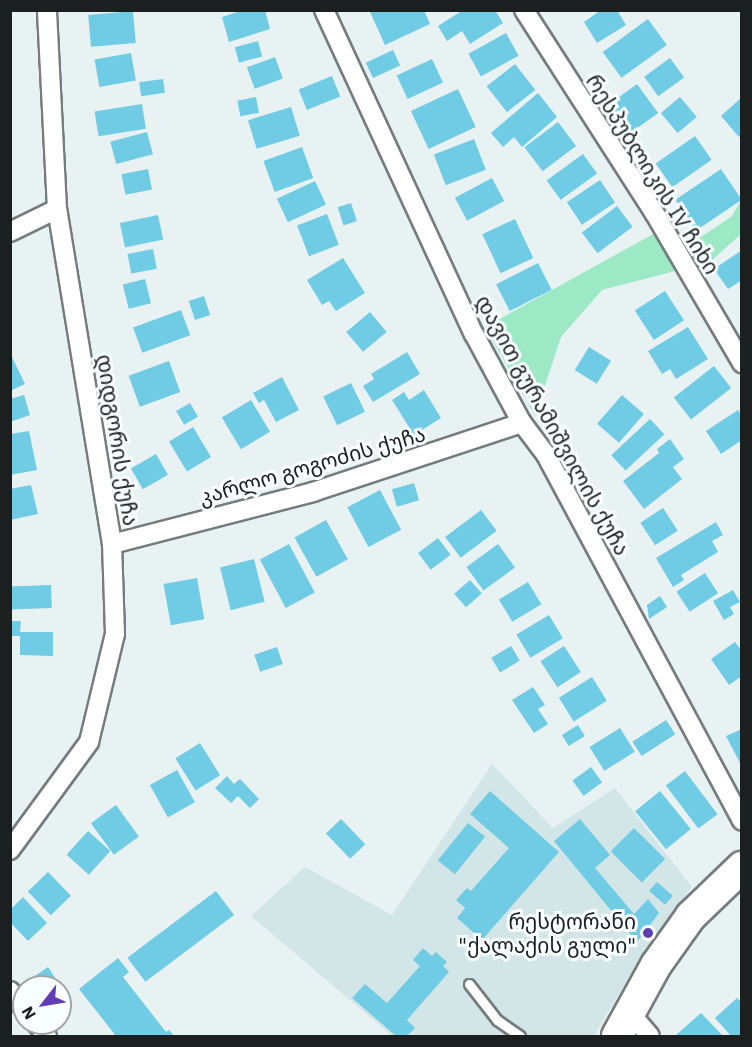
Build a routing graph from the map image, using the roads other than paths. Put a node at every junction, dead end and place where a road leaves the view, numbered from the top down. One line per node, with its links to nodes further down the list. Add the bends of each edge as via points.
1 (47, 10): 4 (street, დიდგორის ქუჩა)
2 (324, 10): 7 (street, დავით გურამიშვილის ქუჩა, via 474,334)
3 (524, 10): 6 (street, რესპუბლიკის IV ჩიხი, via 656,214)
4 (57, 209): 5 (street); 8 (street, დიდგორის ქუჩა)
5 (10, 232)
6 (741, 363)
7 (522, 423): 8 (street, კარლო გოგოძის ქუჩა, via 313,492); 9 (street, დავით გურამიშვილის ქუჩა, via 546,455)
8 (112, 544): 10 (street, დიდგორის ქუჩა, via 115,634 89,742)
9 (741, 821)
10 (10, 850)
11 (741, 867): 13 (main road, via 692,916 656,965)
12 (470, 984): 14 (lane, via 497,1020)
13 (624, 1025): 15 (street)
14 (520, 1036)
15 (650, 1036)

